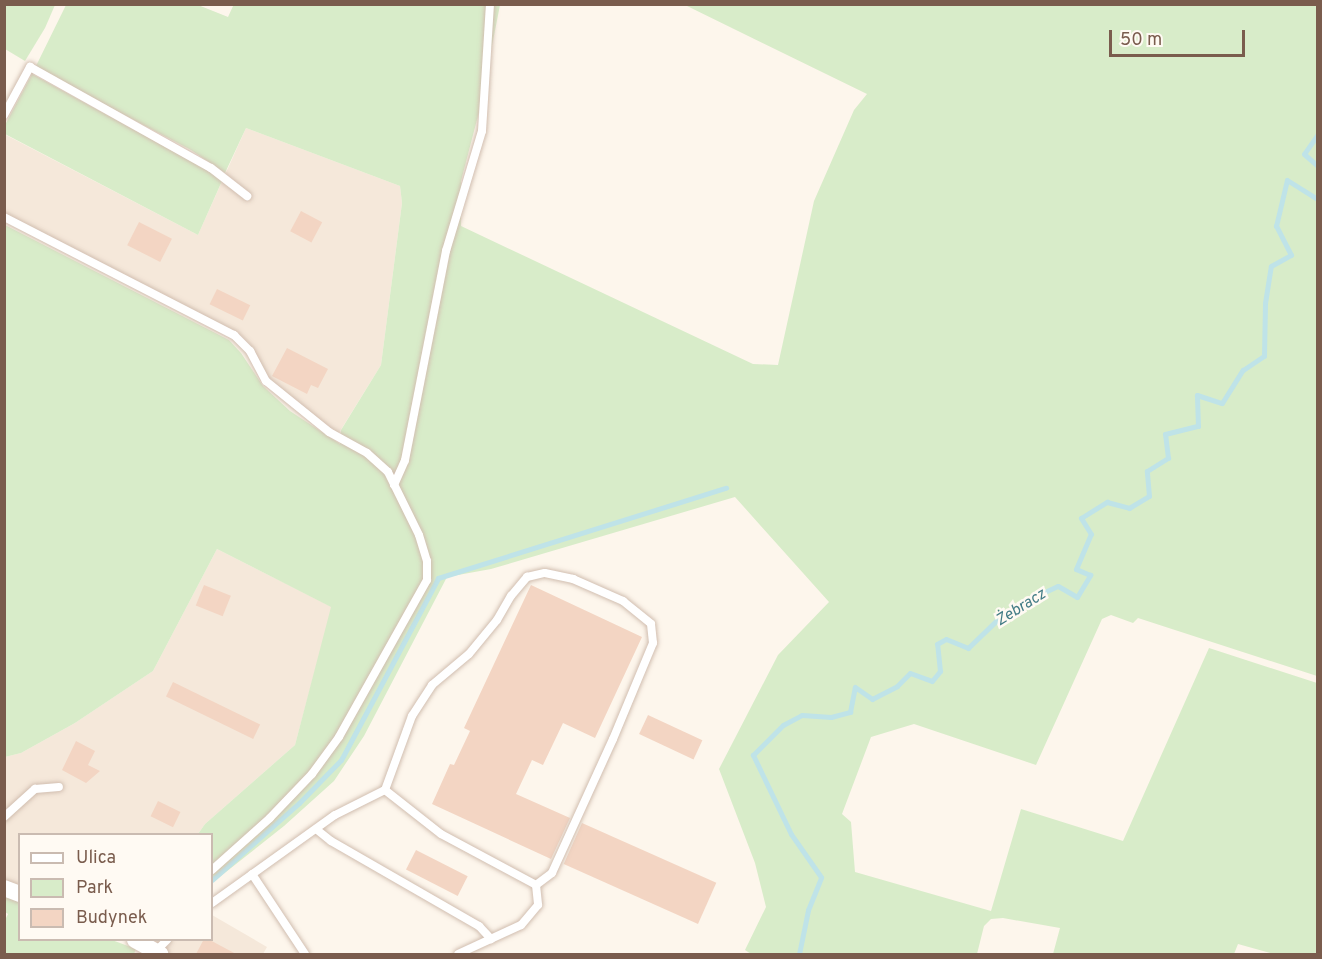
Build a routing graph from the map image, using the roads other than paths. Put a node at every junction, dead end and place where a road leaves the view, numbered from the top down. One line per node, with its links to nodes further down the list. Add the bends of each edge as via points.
1 (490, 4): 5 (lane, via 482,131 449,240 405,460)
2 (4, 115): 3 (lane, via 30,67 211,168)
3 (247, 196)
4 (4, 217): 5 (lane, via 234,335 250,351 266,381 329,432 367,453 388,472)
5 (394, 485): 10 (lane, via 418,535 427,561 428,580 333,747 270,818)
6 (59, 787): 8 (lane, via 35,789)
7 (385, 790): 9 (lane); 12 (lane, via 441,834); 12 (lane, via 412,716 432,685 469,654 527,577 545,573 573,579 623,601 651,624 652,643 552,873)
8 (4, 817)
9 (316, 829): 11 (lane); 14 (lane, via 478,926)
10 (213, 869)
11 (252, 874): 13 (lane); 15 (lane)
12 (536, 885): 14 (lane, via 538,905 521,925)
13 (213, 902)
14 (491, 939): 16 (lane)
15 (305, 954)
16 (458, 954)

